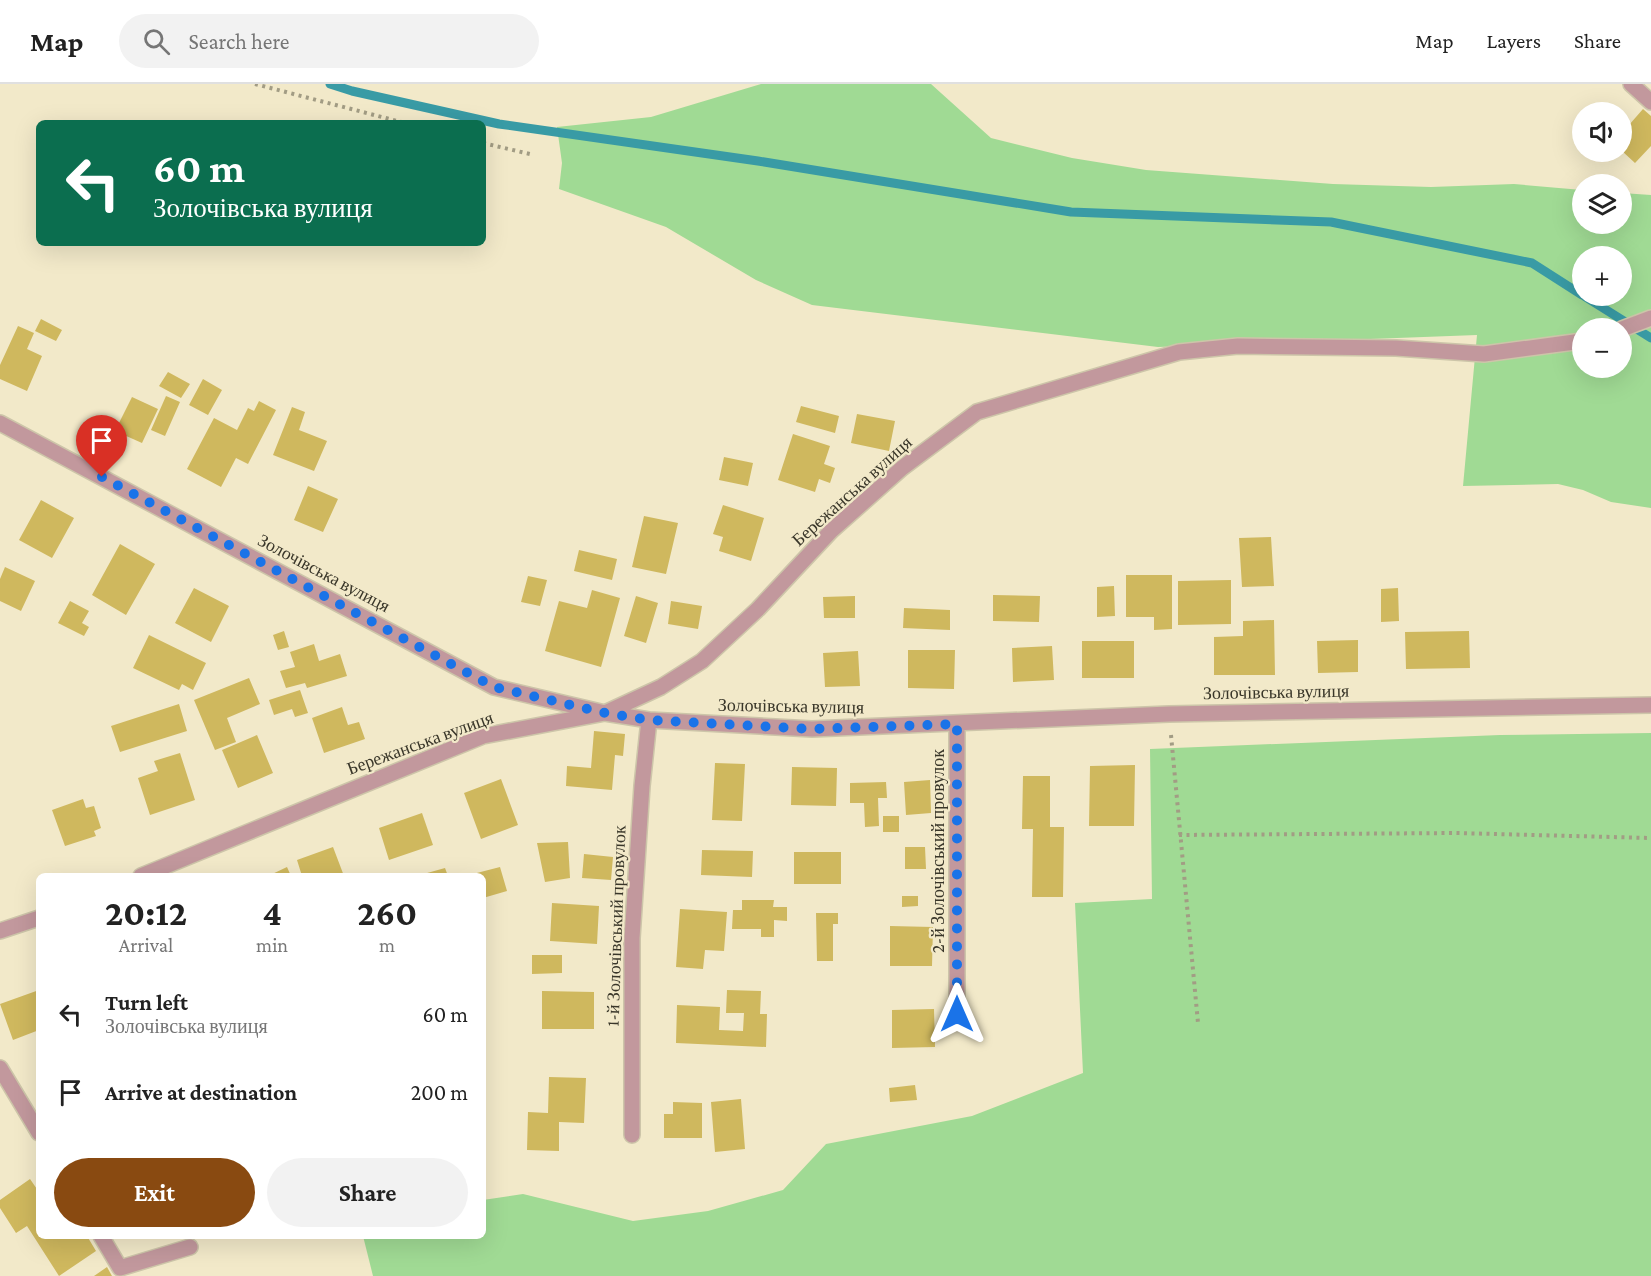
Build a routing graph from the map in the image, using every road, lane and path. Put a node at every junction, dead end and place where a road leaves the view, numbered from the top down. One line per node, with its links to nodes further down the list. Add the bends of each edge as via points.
1 (255, 84): 4 (path)
2 (1631, 84): 3 (street)
3 (1651, 102)
4 (393, 120)
5 (486, 144): 6 (path)
6 (534, 155)
7 (1651, 318): 8 (street)
8 (1632, 325)
9 (1572, 342): 12 (street, Бережанська вулиця, via 1484,354 1261,346 1179,352 977,412 902,468 831,531 758,609 702,661 661,687)
10 (0, 423): 12 (street, Золочівська вулиця, via 494,687)
11 (1651, 705): 13 (street, Золочівська вулиця)
12 (605, 713): 14 (street, Золочівська вулиця); 18 (street, Бережанська вулиця, via 483,736)
13 (1169, 714): 15 (street, Золочівська вулиця); 16 (path)
14 (649, 720): 15 (street, Золочівська вулиця, via 812,729); 25 (street, 1-й Золочівський провулок, via 632,938)
15 (957, 724): 21 (street, 2-й Золочівський провулок)
16 (1179, 836): 17 (path, via 1456,833); 22 (path)
17 (1651, 838)
18 (148, 873)
19 (36, 919): 20 (street)
20 (0, 932)
21 (957, 1014)
22 (1198, 1023)
23 (0, 1068): 24 (street)
24 (36, 1127)
25 (632, 1135)
26 (103, 1239): 27 (street, via 120,1268)
27 (190, 1247)

